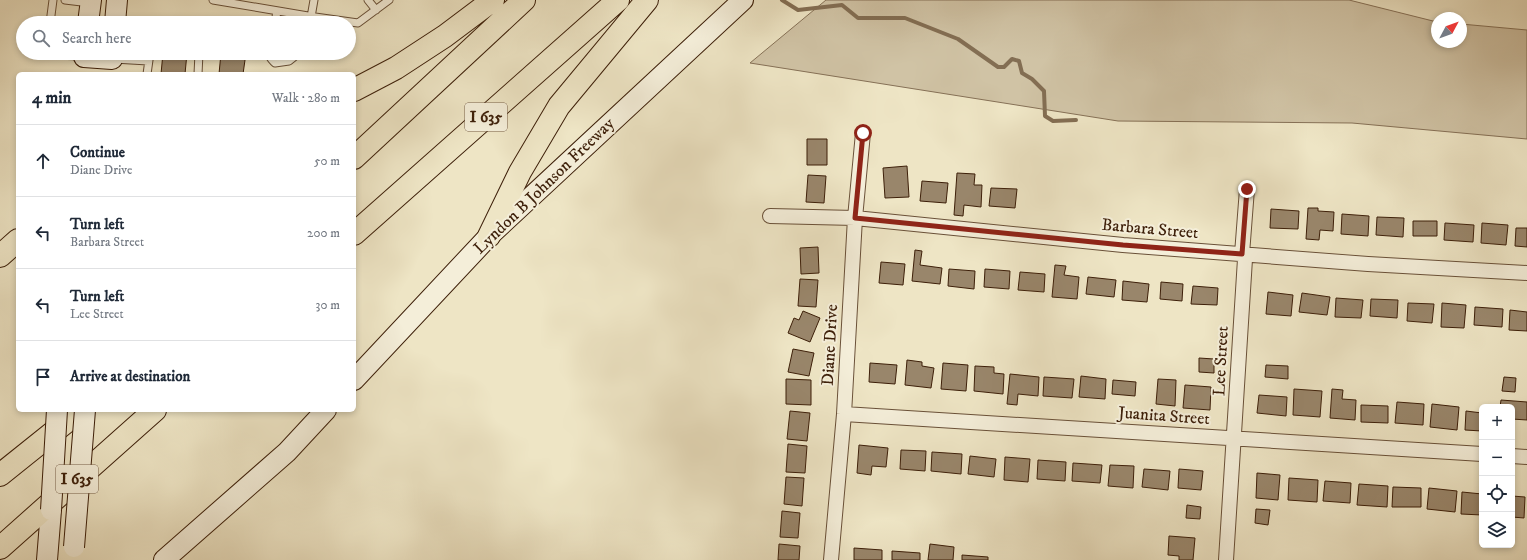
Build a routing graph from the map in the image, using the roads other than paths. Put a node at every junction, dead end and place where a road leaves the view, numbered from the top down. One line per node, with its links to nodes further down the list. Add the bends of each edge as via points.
1 (52, 0): 16 (lane)
2 (65, 0): 12 (lane)
3 (117, 0): 18 (main road)
4 (213, 0): 15 (lane)
5 (314, 0): 21 (lane)
6 (368, 0): 14 (lane)
7 (389, 0): 14 (lane)
8 (493, 0): 31 (highway, via 396,68)
9 (524, 0): 33 (highway)
10 (618, 0): 37 (highway, I 635)
11 (647, 0): 38 (highway, via 559,106 520,172)
12 (91, 2): 17 (main road)
13 (737, 5): 38 (main road, Lyndon B Johnson Freeway)
14 (376, 10): 22 (lane)
15 (277, 11): 19 (lane); 20 (lane)
16 (51, 16)
17 (89, 16)
18 (116, 16)
19 (276, 16)
20 (296, 16)
21 (312, 16)
22 (356, 23)
23 (199, 60): 30 (lane)
24 (272, 60): 25 (lane, via 275,63)
25 (290, 60)
26 (84, 61): 28 (main road)
27 (148, 61): 28 (lane); 29 (lane)
28 (112, 62)
29 (147, 72)
30 (198, 72)
31 (356, 89)
32 (863, 133): 36 (street, Diane Drive)
33 (356, 156)
34 (1247, 189): 40 (street, Lee Street)
35 (770, 216): 36 (street, Barbara Street)
36 (855, 218): 40 (street, Barbara Street, via 1123,245); 49 (street, Diane Drive)
37 (356, 232)
38 (489, 236): 43 (main road, Lyndon B Johnson Freeway)
39 (16, 242): 41 (highway)
40 (1242, 254): 42 (street, Barbara Street); 50 (street, Lee Street, via 1245,259)
41 (0, 256)
42 (1527, 274)
43 (356, 378)
44 (57, 412): 57 (main road, bridge)
45 (79, 412): 54 (highway)
46 (85, 412): 56 (main road, bridge)
47 (153, 412): 55 (highway, I 635)
48 (324, 412): 58 (main road, via 287,452)
49 (844, 414): 50 (street, Juanita Street); 59 (street, Diane Drive)
50 (1234, 439): 51 (street, Juanita Street); 60 (street, Lee Street)
51 (1479, 454)
52 (1515, 456): 53 (street)
53 (1527, 457)
54 (0, 475)
55 (0, 548)
56 (73, 554)
57 (47, 560)
58 (164, 560)
59 (831, 560)
60 (1226, 560)

